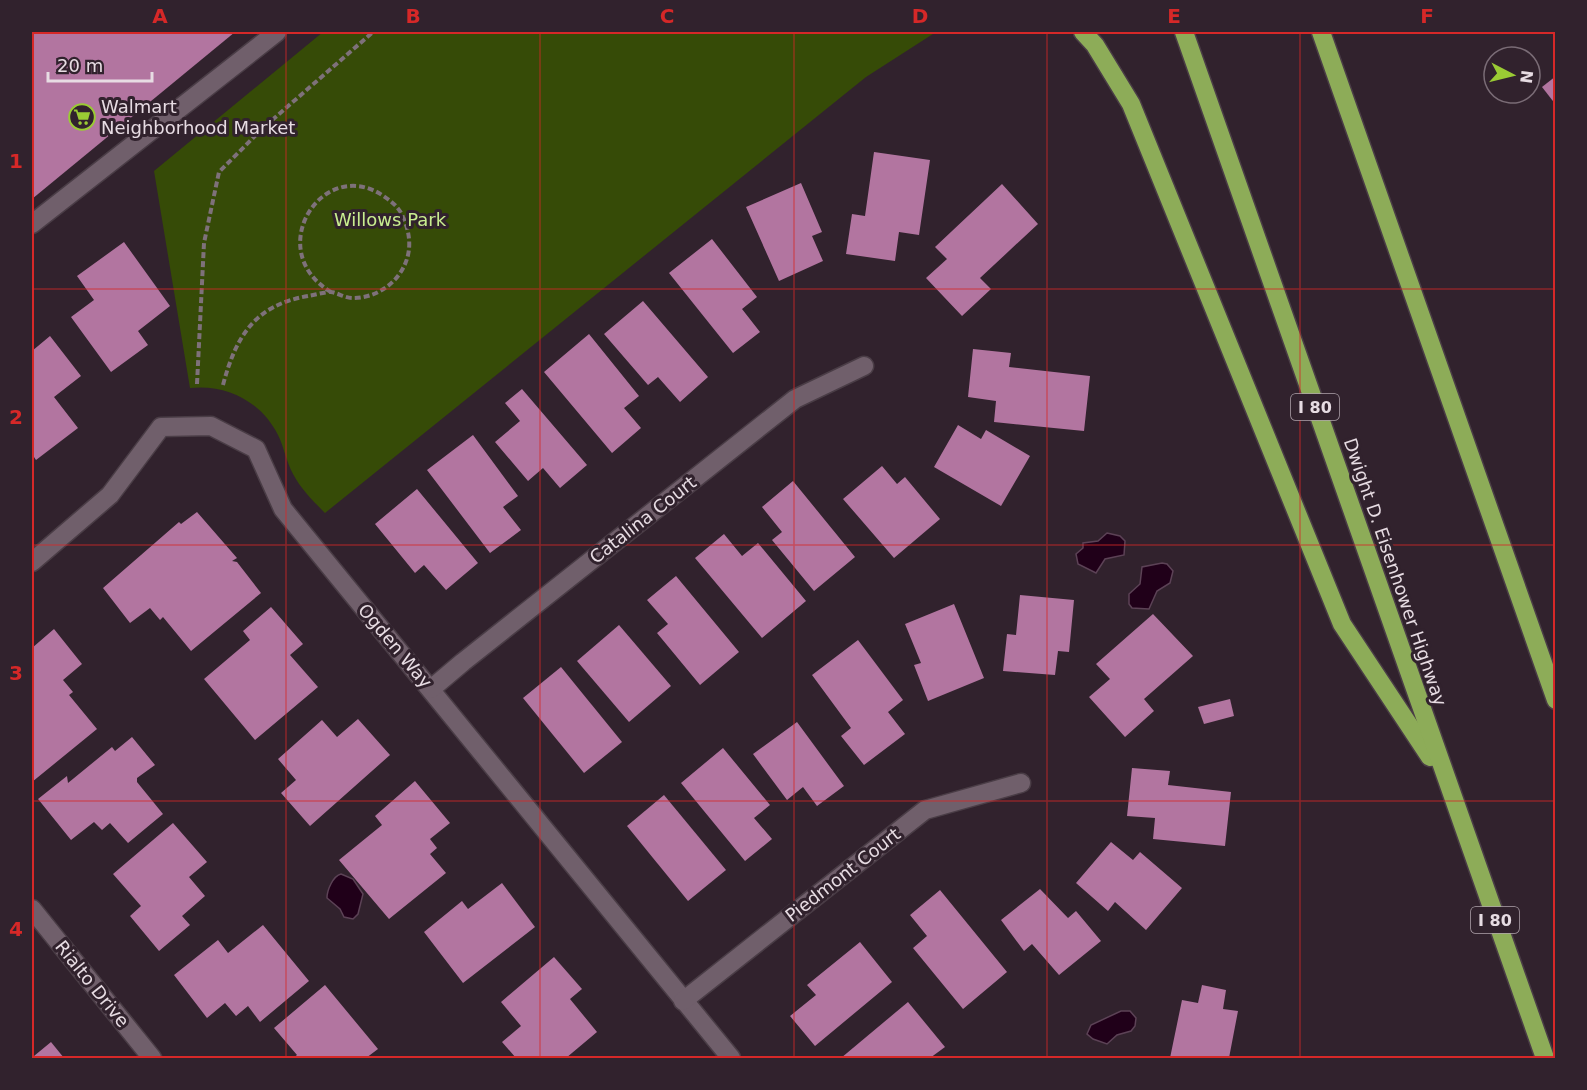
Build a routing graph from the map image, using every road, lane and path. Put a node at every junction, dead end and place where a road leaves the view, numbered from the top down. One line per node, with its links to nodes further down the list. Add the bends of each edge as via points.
1 (277, 32): 6 (street)
2 (373, 32): 9 (path, via 262,128 219,172 204,243)
3 (1083, 32): 14 (highway, via 1131,104 1342,624)
4 (1184, 32): 14 (highway, Dwight D. Eisenhower Highway / I 80)
5 (1321, 32): 13 (highway)
6 (32, 224)
7 (331, 292): 7 (path, via 352,298 369,296 387,287 403,269 410,244 408,228 396,207 376,191 348,187 334,191 304,218 299,239 303,264 312,278); 10 (path, via 294,298 264,311 242,334)
8 (864, 366): 12 (street, Catalina Court, via 795,399)
9 (197, 384)
10 (224, 385)
11 (32, 561): 12 (street, Ogden Way, via 110,495 161,427 212,426 256,449 283,509)
12 (431, 689): 17 (street, Ogden Way)
13 (1556, 700)
14 (1446, 782): 20 (highway, Dwight D. Eisenhower Highway / I 80)
15 (1021, 783): 17 (street, Piedmont Court, via 925,810)
16 (32, 909): 18 (street, Rialto Drive)
17 (684, 1001): 19 (street, Ogden Way)
18 (152, 1059)
19 (731, 1059)
20 (1545, 1059)

